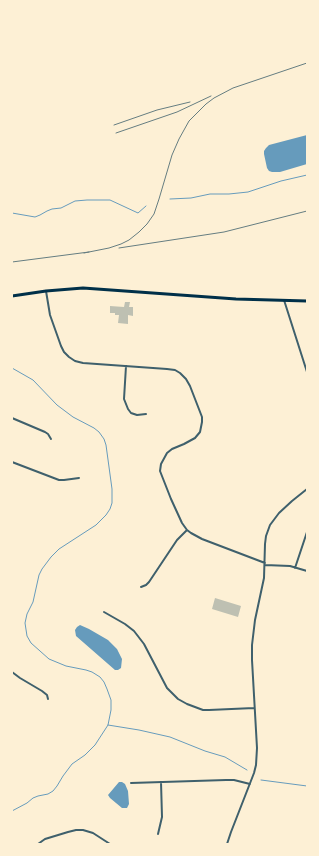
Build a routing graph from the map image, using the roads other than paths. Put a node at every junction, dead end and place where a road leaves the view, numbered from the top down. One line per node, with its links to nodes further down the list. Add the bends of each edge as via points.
1 (46, 291): 2 (main road); 3 (main road, via 76,288); 5 (street, via 50,315 64,352 69,357 82,363)
2 (12, 296)
3 (284, 300): 4 (main road); 6 (street)
4 (307, 301)
5 (126, 366): 7 (street, via 124,399 128,409 137,415); 13 (street, via 168,369 180,373 190,386 202,416 200,432 195,438 172,449 160,464 165,486)
6 (307, 372)
7 (146, 414)
8 (12, 418): 9 (street, via 45,432)
9 (51, 439)
10 (12, 462): 11 (street, via 59,480)
11 (79, 478)
12 (307, 489): 15 (street, via 284,508 270,525 265,540)
13 (187, 530): 15 (street, via 194,536); 18 (street, via 177,540 149,582)
14 (307, 532): 16 (street)
15 (265, 564): 16 (street); 22 (street, via 252,645)
16 (295, 568): 17 (street)
17 (307, 571)
18 (141, 587)
19 (104, 612): 22 (street, via 134,631 144,644 167,688 178,699 203,710)
20 (12, 672): 21 (street, via 41,690)
21 (48, 699)
22 (254, 708): 25 (street, via 257,756)
23 (161, 782): 24 (street); 25 (street, via 234,780); 26 (street, via 162,817)
24 (131, 784)
25 (250, 784): 29 (street)
26 (158, 834)
27 (38, 844): 28 (street, via 45,839 83,830)
28 (110, 844)
29 (227, 844)

